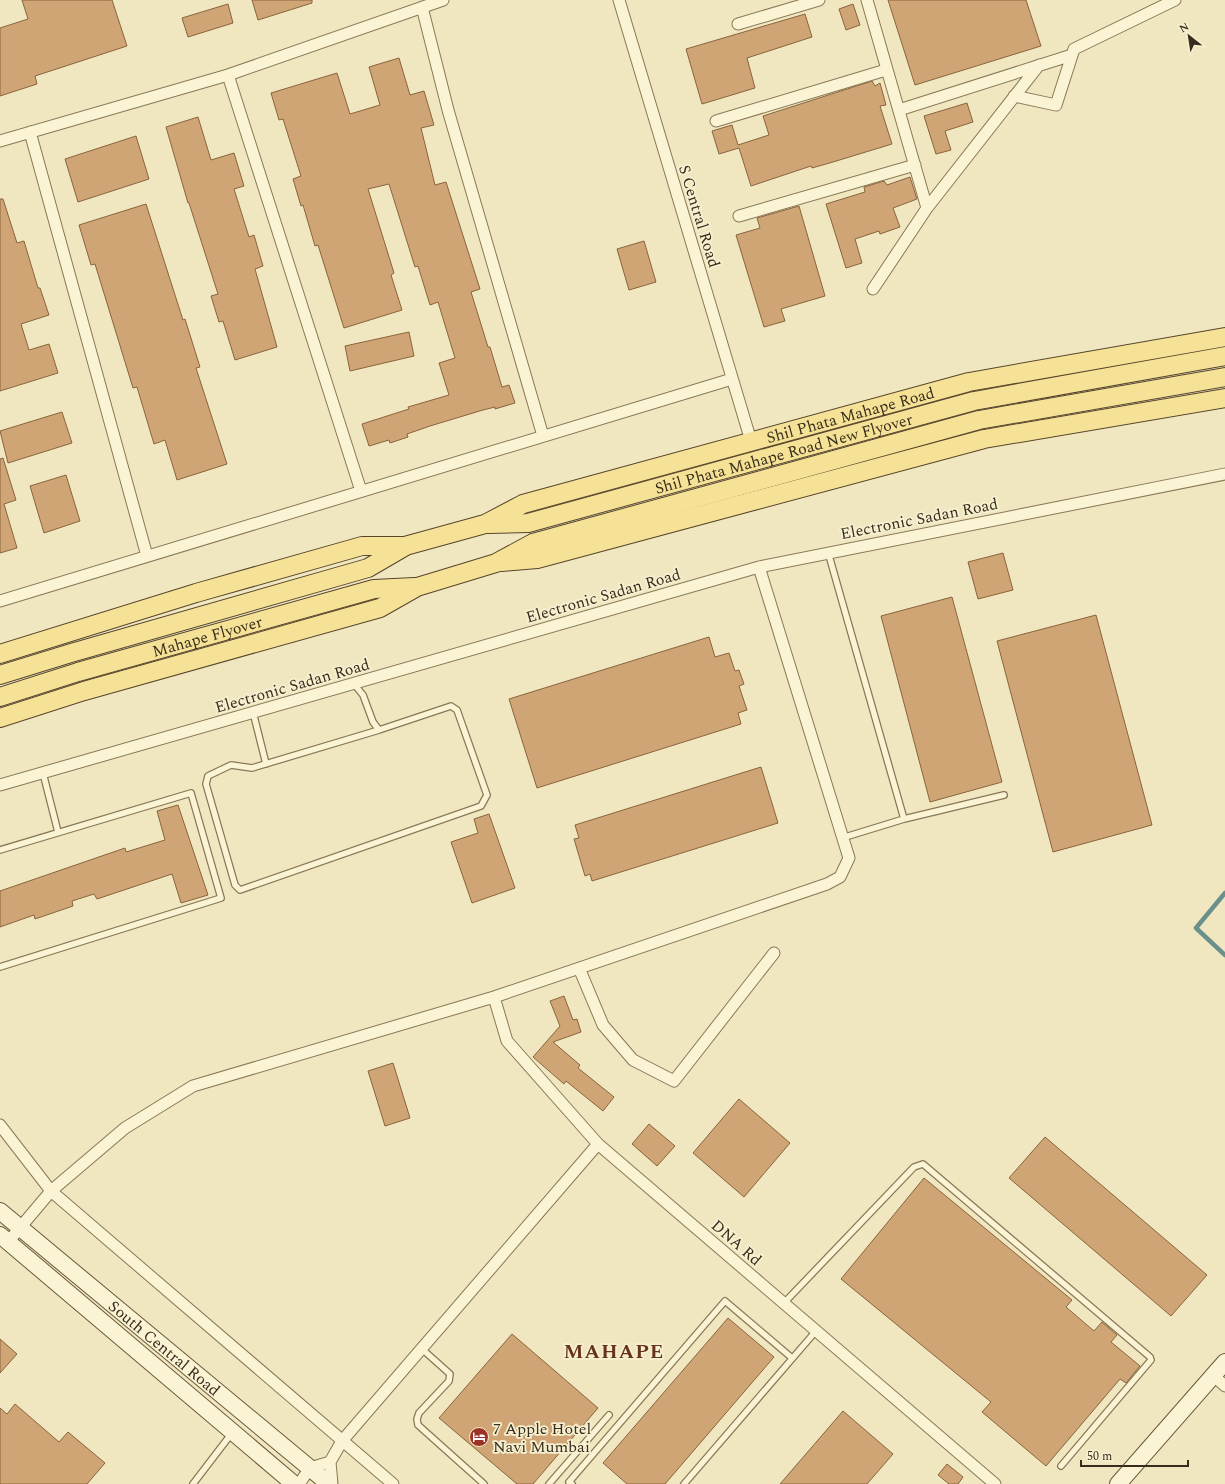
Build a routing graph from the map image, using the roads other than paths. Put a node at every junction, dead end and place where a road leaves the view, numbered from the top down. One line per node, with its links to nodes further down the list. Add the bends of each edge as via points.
1 (443, 0): 6 (street)
2 (619, 0): 24 (street, S Central Road)
3 (819, 0): 7 (street)
4 (867, 0): 10 (street)
5 (1175, 0): 8 (street, via 1074,49)
6 (422, 7): 11 (street); 26 (street, via 448,110)
7 (738, 24)
8 (1072, 55): 9 (street); 12 (street, via 1056,105)
9 (1039, 65): 12 (street); 13 (street)
10 (886, 70): 13 (street); 14 (street)
11 (228, 75): 15 (street); 29 (street)
12 (1014, 96): 18 (street)
13 (899, 110): 17 (street)
14 (716, 121)
15 (30, 132): 16 (street); 33 (street)
16 (0, 141)
17 (915, 165): 18 (street); 19 (street)
18 (927, 208): 20 (street)
19 (739, 216)
20 (873, 289)
21 (1225, 337): 27 (main road, Shil Phata Mahape Road, via 969,382)
22 (1225, 356): 30 (main road, Shil Phata Mahape Road New Flyover, via 974,401 528,524)
23 (1225, 377): 34 (main road, Shil Phata Mahape Road New Flyover, via 979,420 533,543)
24 (732, 379): 26 (street); 27 (street, S Central Road)
25 (1225, 398): 34 (main road, via 984,439 537,559)
26 (543, 436): 29 (street)
27 (750, 441): 30 (main road, Shil Phata Mahape Road, via 523,504)
28 (1225, 474): 32 (street, Electronic Sadan Road)
29 (361, 491): 33 (street)
30 (485, 524): 31 (main road)
31 (405, 546): 38 (main road, via 362,546 196,593); 39 (main road, Mahape Flyover, via 368,568 71,653)
32 (828, 552): 35 (street, Electronic Sadan Road); 49 (lane)
33 (147, 556): 37 (street)
34 (496, 563): 36 (main road)
35 (759, 566): 40 (street, Electronic Sadan Road); 51 (street)
36 (417, 587): 41 (main road, Mahape Flyover, via 374,589 78,672); 43 (main road, via 380,608 84,691)
37 (0, 601)
38 (0, 654)
39 (0, 676)
40 (354, 683): 42 (street, Electronic Sadan Road); 44 (lane, via 363,695 373,722)
41 (0, 697)
42 (253, 712): 45 (lane); 46 (street, Electronic Sadan Road)
43 (0, 718)
44 (379, 730): 45 (lane); 45 (lane, via 451,706 457,710 487,795 481,806 240,890 235,885 206,784 208,776 231,765 252,768)
45 (266, 764)
46 (43, 773): 47 (street, Electronic Sadan Road); 50 (lane)
47 (0, 785)
48 (1004, 795): 49 (lane)
49 (904, 819): 51 (lane)
50 (58, 832): 52 (lane); 54 (lane, via 191,793 221,898)
51 (842, 838): 55 (street, via 849,858 840,877 827,884)
52 (0, 850)
53 (774, 953): 55 (street, via 674,1081 633,1060 603,1026)
54 (0, 966)
55 (579, 968): 56 (street)
56 (494, 997): 58 (street, DNA Rd, via 507,1041); 59 (street, via 193,1086 125,1128)
57 (0, 1124): 59 (street)
58 (598, 1144): 63 (street, DNA Rd); 65 (street)
59 (51, 1191): 61 (street); 71 (street)
60 (0, 1211): 61 (main road, South Central Road)
61 (20, 1227): 62 (street); 74 (main road, South Central Road)
62 (4, 1238): 70 (main road, South Central Road)
63 (784, 1303): 64 (street, DNA Rd); 73 (lane, via 914,1167 923,1164 1150,1357 1151,1360)
64 (816, 1331): 66 (lane); 85 (street, DNA Rd)
65 (422, 1349): 71 (street); 81 (lane, via 450,1374 449,1381 419,1413 418,1425)
66 (792, 1358): 83 (lane, via 725,1301 569,1482); 84 (lane)
67 (1225, 1362): 68 (main road)
68 (1219, 1380): 86 (main road)
69 (609, 1415): 82 (lane)
70 (234, 1432): 75 (lane); 76 (main road, South Central Road)
71 (342, 1441): 72 (street); 80 (street)
72 (330, 1462): 74 (street); 79 (street)
73 (1061, 1466)
74 (310, 1468): 77 (street); 78 (main road, South Central Road)
75 (193, 1484)
76 (294, 1484)
77 (299, 1484)
78 (329, 1484)
79 (332, 1484)
80 (394, 1484)
81 (484, 1484)
82 (549, 1484)
83 (572, 1484)
84 (684, 1484)
85 (995, 1484)
86 (1118, 1484)

